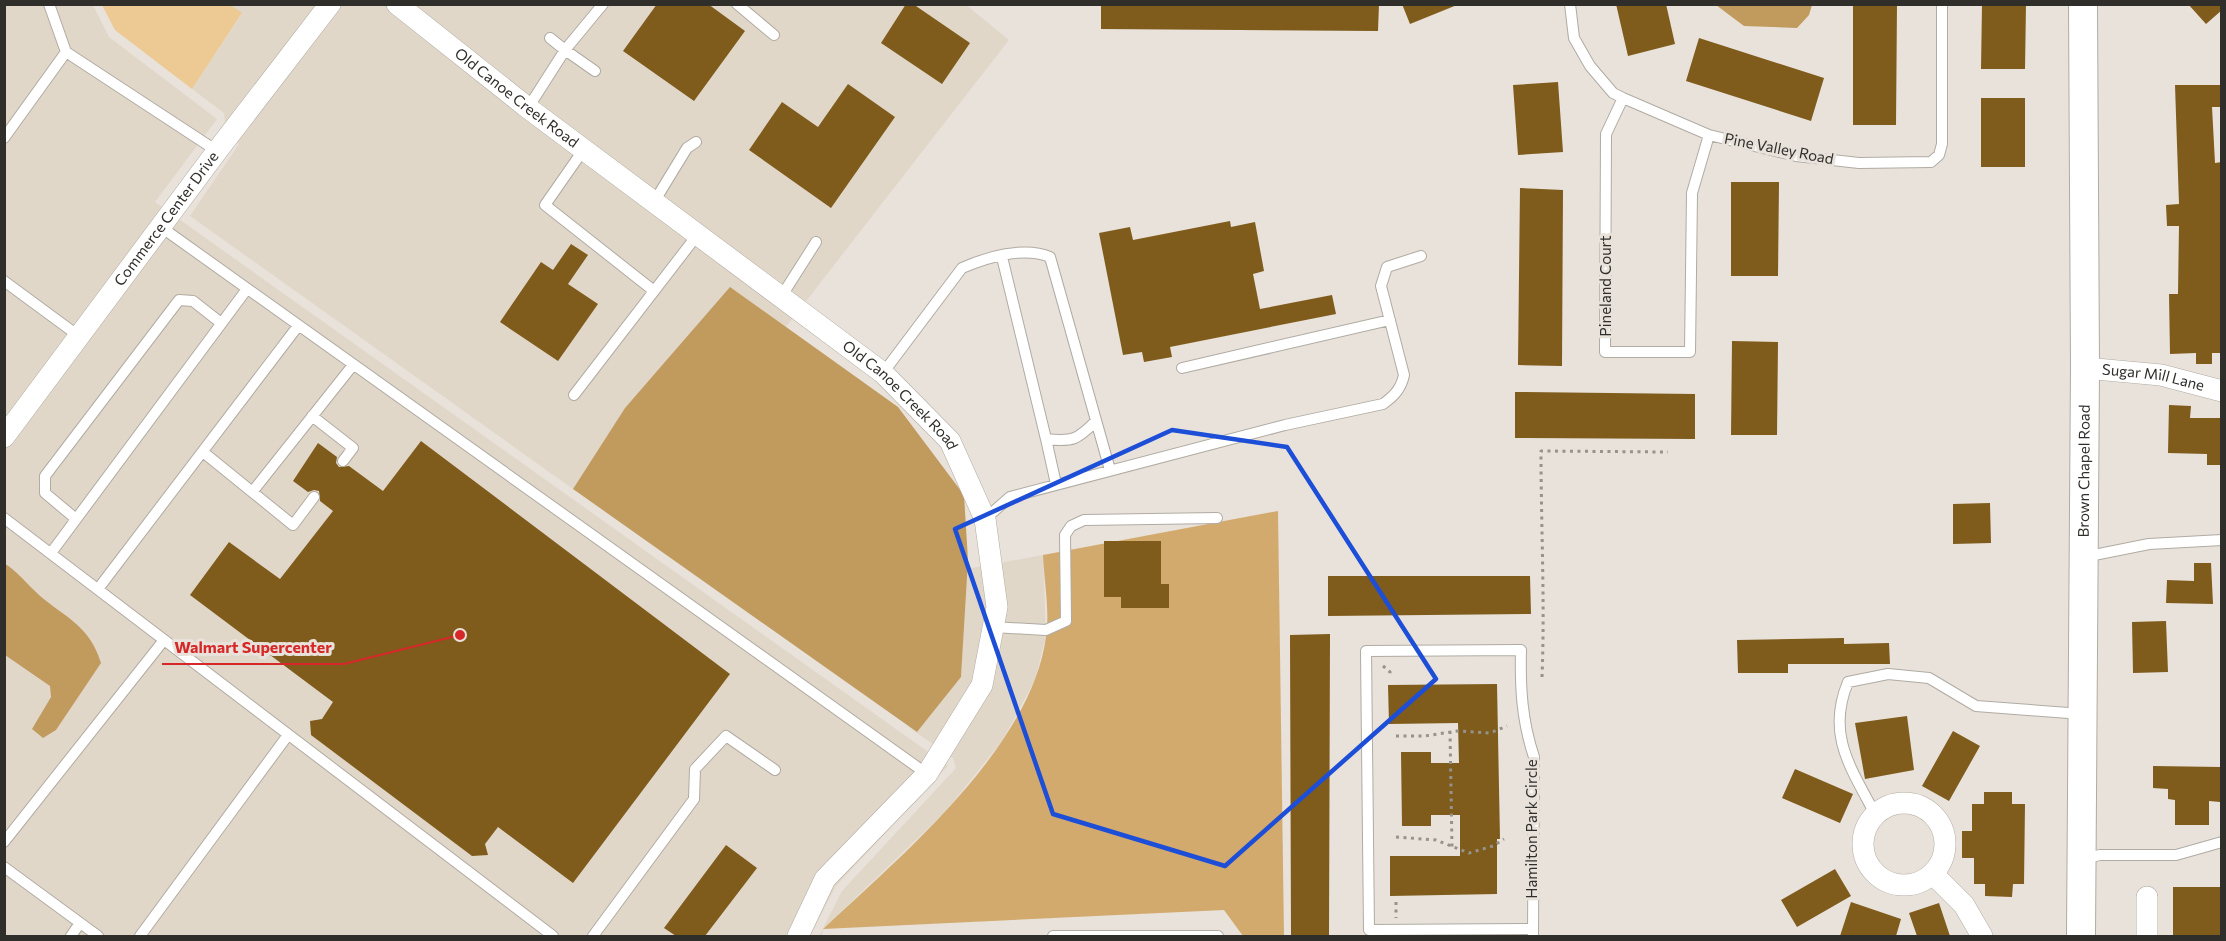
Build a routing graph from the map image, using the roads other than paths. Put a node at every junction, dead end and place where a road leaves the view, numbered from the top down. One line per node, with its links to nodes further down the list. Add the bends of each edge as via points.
1 (49, 4): 12 (lane)
2 (330, 4): 20 (street, Commerce Center Drive)
3 (397, 4): 15 (street, Old Canoe Creek Road)
4 (603, 4): 11 (lane)
5 (737, 4): 9 (lane)
6 (1570, 4): 14 (lane, Pine Valley Road, via 1574,38 1590,66 1613,93)
7 (1942, 4): 16 (lane, Pine Valley Road, via 1942,144 1939,155 1930,162 1859,163 1806,157)
8 (2083, 4): 37 (street, Brown Chapel Road)
9 (774, 35)
10 (550, 38): 11 (lane)
11 (565, 50): 13 (lane); 15 (lane)
12 (66, 52): 17 (lane); 20 (lane)
13 (595, 71)
14 (1623, 98): 16 (lane, Pine Valley Road); 16 (lane, Pineland Court, via 1606,134 1605,351 1690,352 1692,194)
15 (528, 108): 19 (street, Old Canoe Creek Road)
16 (1709, 135)
17 (4, 138)
18 (696, 142): 21 (lane, via 687,148)
19 (584, 149): 21 (street, Old Canoe Creek Road); 29 (lane, via 545,205)
20 (217, 151): 22 (street, Commerce Center Drive)
21 (654, 202): 23 (street, Old Canoe Creek Road)
22 (160, 227): 28 (lane); 34 (street, Commerce Center Drive)
23 (698, 234): 29 (lane); 30 (street, Old Canoe Creek Road)
24 (816, 242): 30 (lane)
25 (1002, 256): 38 (lane, via 962,268); 42 (lane, via 1036,251 1050,257); 44 (lane)
26 (1421, 256): 31 (lane, via 1388,267 1381,286)
27 (4, 281): 34 (lane)
28 (247, 289): 32 (lane); 33 (lane)
29 (654, 291): 40 (lane)
30 (781, 297): 38 (street, Old Canoe Creek Road)
31 (1390, 320): 36 (lane); 47 (lane, via 1404,375 1394,396 1383,404)
32 (221, 323): 53 (lane); 53 (lane, via 193,301 179,300 45,476 45,493)
33 (298, 326): 35 (lane); 45 (lane)
34 (80, 337): 43 (street, Commerce Center Drive)
35 (353, 365): 41 (lane); 64 (lane)
36 (1182, 368)
37 (2085, 368): 39 (street, Sugar Mill Lane, via 2161,375); 57 (street, Brown Chapel Road)
38 (883, 373): 54 (street, Old Canoe Creek Road, via 950,441)
39 (2222, 391)
40 (574, 395)
41 (312, 416): 46 (lane, via 353,448); 49 (lane)
42 (1096, 422): 44 (lane, via 1078,438); 47 (lane)
43 (4, 437)
44 (1046, 439): 48 (lane)
45 (203, 452): 49 (lane); 58 (lane)
46 (343, 461)
47 (1110, 470): 48 (lane)
48 (1056, 484): 54 (lane, via 1010,497)
49 (253, 491): 50 (lane, via 293,525)
50 (314, 497)
51 (4, 518): 56 (lane)
52 (1217, 518): 59 (lane, via 1084,520 1071,526 1065,535 1066,621 1046,630)
53 (76, 519): 56 (lane)
54 (985, 519): 59 (street, Old Canoe Creek Road, via 997,607)
55 (2222, 540): 57 (lane, via 2149,544)
56 (51, 553): 58 (lane)
57 (2084, 557): 61 (street, Brown Chapel Road)
58 (98, 589): 60 (lane)
59 (993, 627): 64 (street, Old Canoe Creek Road, via 982,685)
60 (164, 640): 62 (lane); 66 (lane)
61 (2083, 714): 65 (lane, via 1976,706 1929,678 1888,674 1848,682 1839,703 1841,750); 68 (street, Brown Chapel Road)
62 (288, 735): 76 (lane); 77 (lane)
63 (775, 770): 78 (lane, via 726,736 695,769 694,799)
64 (927, 774): 79 (street, Old Canoe Creek Road, via 825,879)
65 (1875, 814): 70 (street, via 1885,807 1911,803 1934,816 1945,845 1941,864); 70 (street, via 1862,840 1863,854 1874,873 1892,884 1906,886)
66 (4, 842)
67 (2222, 842): 68 (lane, via 2176,855 2100,855)
68 (2082, 859): 83 (street, Brown Chapel Road)
69 (4, 867): 72 (lane)
70 (1933, 874): 82 (street, via 1964,905)
71 (2147, 897): 84 (street)
72 (80, 923): 74 (lane); 75 (lane)
73 (1533, 933): 73 (lane, Hamilton Park Circle, via 1369,930 1365,651 1521,650 1520,698 1534,757)
74 (71, 936)
75 (98, 936)
76 (140, 936)
77 (553, 936)
78 (593, 936)
79 (798, 936)
80 (1053, 936): 81 (lane)
81 (1218, 936)
82 (1982, 936)
83 (2081, 936)
84 (2146, 936)

